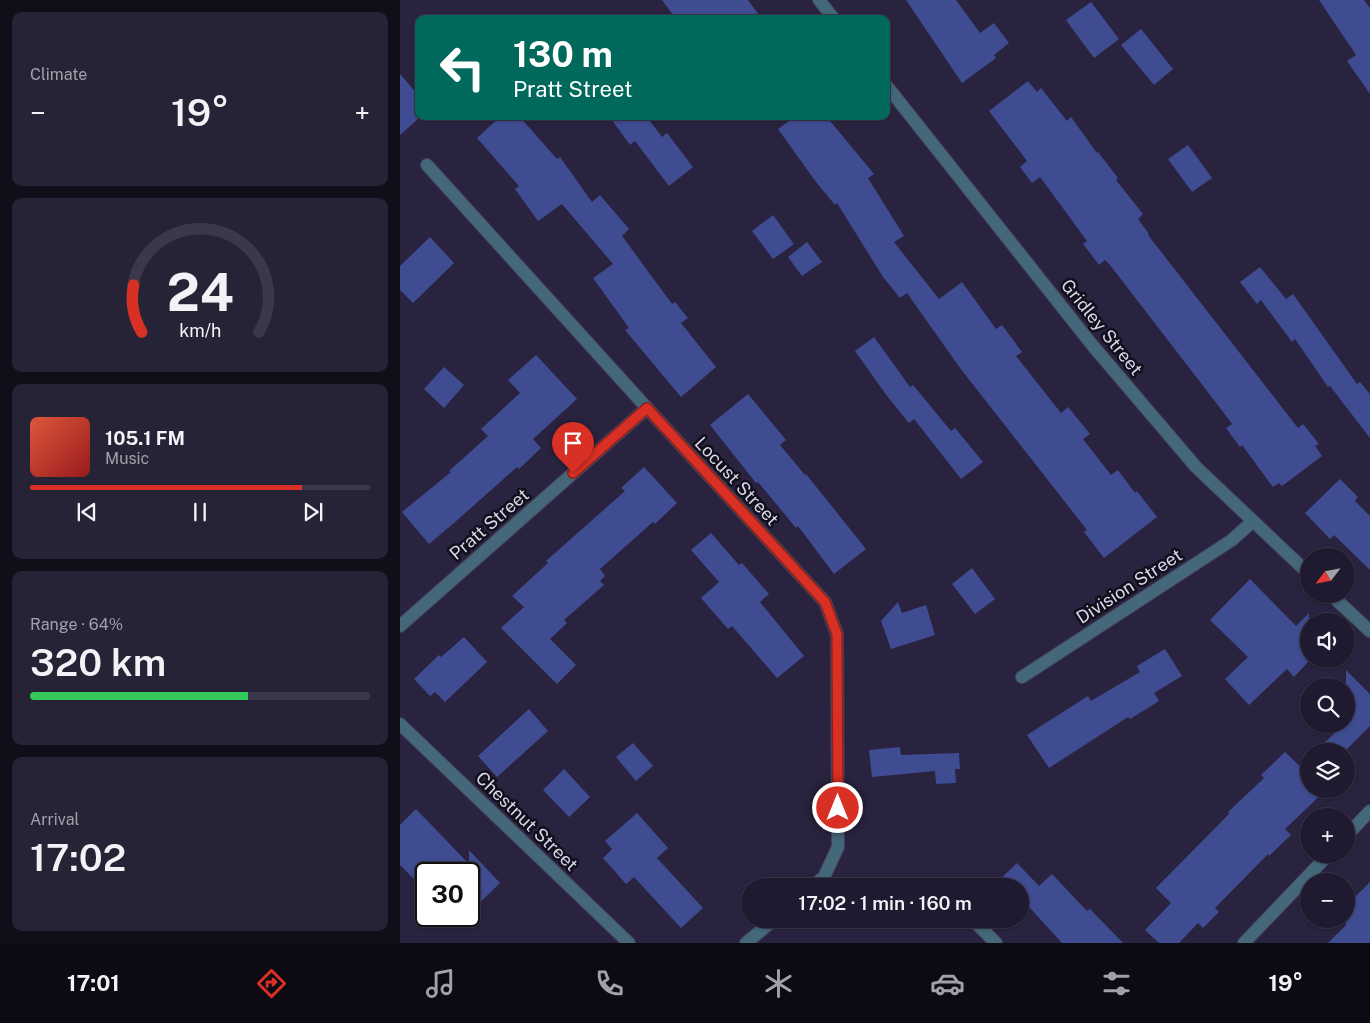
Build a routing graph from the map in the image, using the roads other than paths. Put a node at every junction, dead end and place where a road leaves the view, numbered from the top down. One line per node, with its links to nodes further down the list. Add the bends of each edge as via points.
1 (819, 0): 2 (street)
2 (831, 15)
3 (890, 90): 6 (street, Gridley Street, via 1093,346 1196,467)
4 (427, 165): 5 (street, Locust Street)
5 (647, 408): 9 (street, Pratt Street); 16 (street, Locust Street, via 825,602 837,634 838,847)
6 (1253, 521): 7 (street, Gridley Street); 11 (street, Division Street, via 1232,540)
7 (1300, 565)
8 (1340, 603): 10 (street)
9 (400, 626)
10 (1370, 631)
11 (1022, 677)
12 (400, 724): 19 (street, Chestnut Street)
13 (1370, 811): 14 (street)
14 (1355, 827)
15 (1321, 863): 22 (street)
16 (823, 878)
17 (764, 928): 20 (street)
18 (981, 928): 21 (street)
19 (629, 943)
20 (746, 943)
21 (996, 943)
22 (1244, 943)

